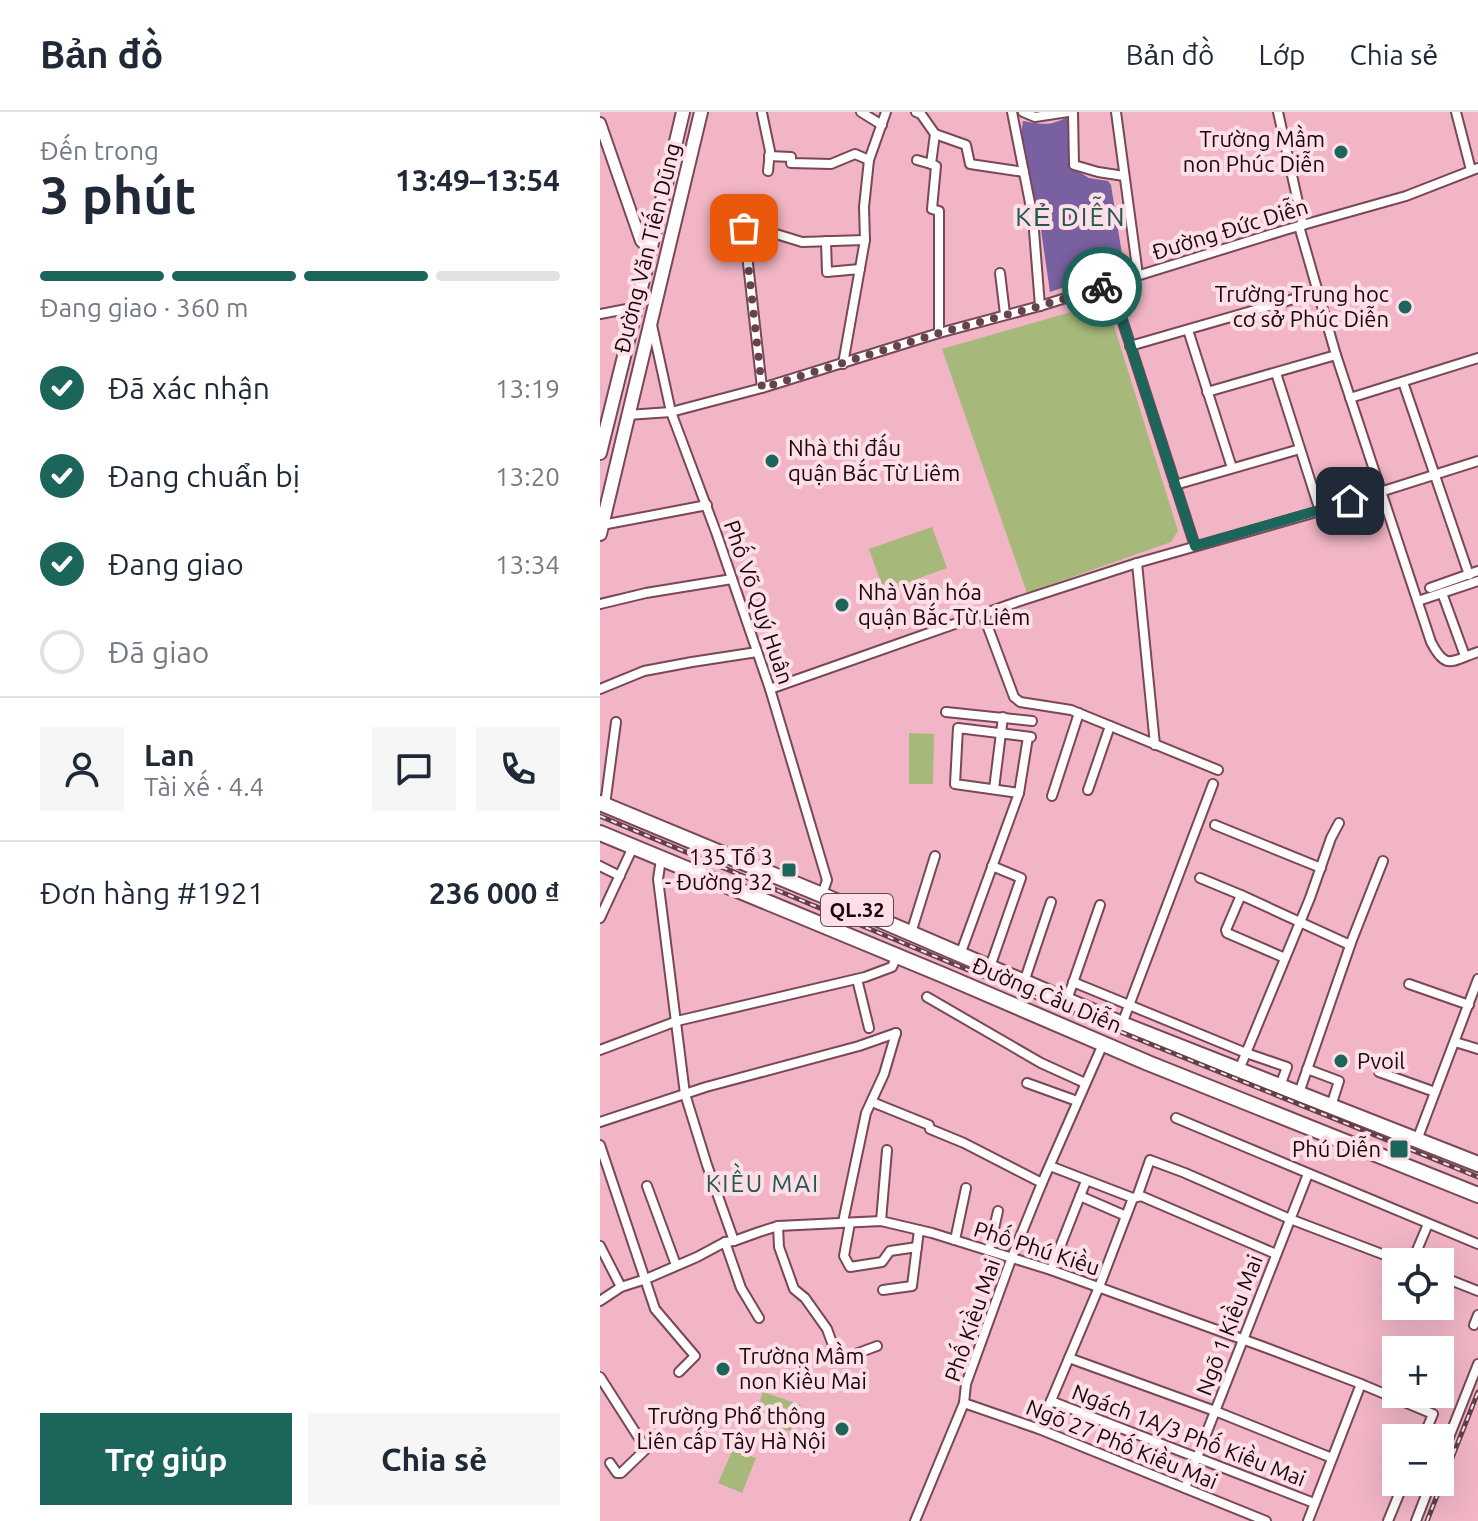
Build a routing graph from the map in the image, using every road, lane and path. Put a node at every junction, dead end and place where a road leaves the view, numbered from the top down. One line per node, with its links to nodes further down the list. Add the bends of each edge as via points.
1 (683, 112): 29 (main road, Đường Văn Tiến Dũng)
2 (701, 112): 39 (main road, Đường Văn Tiến Dũng)
3 (861, 112): 14 (street)
4 (886, 112): 14 (street)
5 (916, 112): 15 (street)
6 (1012, 112): 22 (street)
7 (1024, 112): 8 (street, via 1035,117)
8 (1070, 112): 23 (street, via 1074,165)
9 (1116, 112): 23 (street)
10 (1278, 112): 24 (street)
11 (1456, 112): 20 (street)
12 (762, 113): 16 (street)
13 (600, 123): 29 (street, via 641,241)
14 (882, 125): 17 (street)
15 (935, 134): 19 (street); 22 (street, via 966,145 970,164)
16 (769, 156): 17 (street, via 791,157 791,163 831,164 855,154); 21 (street)
17 (869, 160): 27 (street)
18 (917, 160): 19 (street)
19 (931, 164): 41 (street, via 936,166 932,209 939,211)
20 (1475, 169): 24 (street, Đường Đức Diễn, via 1406,196)
21 (768, 171)
22 (1024, 172): 35 (street)
23 (1124, 176): 32 (street)
24 (1301, 226): 32 (street, Đường Đức Diễn); 34 (street)
25 (744, 228): 48 (street)
26 (776, 234): 28 (street, via 802,242)
27 (865, 240): 28 (street); 30 (street)
28 (826, 241): 30 (street, via 827,272)
29 (650, 250): 36 (main road, Đường Văn Tiến Dũng)
30 (860, 269): 45 (street)
31 (1000, 273): 38 (street)
32 (1138, 275): 33 (street, Đường Đức Diễn)
33 (1111, 285): 35 (street, Đường Đức Diễn); 42 (street)
34 (1318, 292): 40 (street); 43 (street)
35 (1040, 306): 38 (street, Đường Đức Diễn)
36 (637, 307): 37 (street); 53 (main road, Đường Văn Tiến Dũng)
37 (600, 314)
38 (1005, 314): 41 (street, Đường Đức Diễn)
39 (651, 321): 51 (street, Phố Võ Quý Huân); 52 (main road, Đường Văn Tiến Dũng)
40 (1188, 330): 42 (street); 49 (street)
41 (939, 333): 45 (street, Đường Đức Diễn)
42 (1130, 346): 59 (street)
43 (1336, 355): 46 (street); 50 (street)
44 (1478, 358): 47 (street)
45 (843, 364): 48 (street, Đường Đức Diễn)
46 (1276, 373): 49 (street); 54 (street)
47 (1403, 382): 50 (street); 58 (street)
48 (762, 388): 51 (street, Đường Đức Diễn)
49 (1207, 392): 57 (street)
50 (1350, 398): 60 (street)
51 (671, 412): 52 (street, Đường Đức Diễn); 61 (street, Phố Võ Quý Huân)
52 (627, 415): 63 (main road, Đường Văn Tiến Dũng)
53 (604, 420): 55 (main road, Đường Văn Tiến Dũng)
54 (1300, 449): 57 (street); 62 (street)
55 (600, 453)
56 (1478, 461): 58 (street)
57 (1232, 468): 59 (street)
58 (1434, 475): 60 (street); 66 (street)
59 (1175, 485): 64 (street)
60 (1381, 492): 62 (street); 71 (street)
61 (707, 505): 63 (street); 67 (street, Phố Võ Quý Huân)
62 (1320, 511): 64 (street)
63 (601, 530)
64 (1195, 546): 65 (street)
65 (1137, 563): 73 (street); 86 (street)
66 (1473, 573): 69 (street)
67 (732, 579): 72 (street); 74 (street, Phố Võ Quý Huân)
68 (1478, 581): 70 (street)
69 (1430, 588)
70 (1442, 593): 71 (street); 76 (street)
71 (1418, 601): 76 (street, via 1439,658 1451,662)
72 (600, 604)
73 (983, 614): 78 (street); 80 (street, via 1014,697)
74 (757, 652): 77 (street, via 644,671); 78 (street, Phố Võ Quý Huân)
75 (1478, 652): 76 (street)
76 (1465, 656)
77 (600, 689)
78 (770, 689): 106 (street, Phố Võ Quý Huân, via 827,880)
79 (946, 712): 81 (street)
80 (1079, 713): 84 (street); 92 (street)
81 (1003, 717): 82 (street); 85 (street)
82 (1032, 721)
83 (616, 722): 93 (street)
84 (1110, 726): 86 (street); 90 (street)
85 (1001, 733): 89 (street); 89 (street, via 958,728 955,784); 91 (street, via 1029,737)
86 (1155, 745): 87 (street)
87 (1218, 770)
88 (1213, 784): 127 (street)
89 (994, 789): 91 (street)
90 (1088, 790)
91 (1019, 793): 102 (street)
92 (1052, 796)
93 (603, 804): 106 (highway, Đường Cầu Diễn / QL.32)
94 (1339, 823): 103 (street)
95 (1215, 825): 103 (street)
96 (600, 833): 97 (highway, Đường Cầu Diễn / QL.32)
97 (633, 847): 99 (highway, Đường Cầu Diễn / QL.32); 104 (street)
98 (935, 856): 112 (street)
99 (661, 859): 115 (highway, Đường Cầu Diễn / QL.32); 128 (street, via 658,879)
100 (1383, 861): 113 (street)
101 (600, 866): 104 (street)
102 (992, 866): 114 (street); 117 (street, via 1021,878)
103 (1321, 868): 111 (street)
104 (620, 876): 110 (street)
105 (1200, 878): 107 (street)
106 (822, 895): 112 (highway, Đường Cầu Diễn / QL.32)
107 (1241, 895): 111 (street); 116 (street, via 1227,933)
108 (1051, 902): 119 (street)
109 (1100, 905): 120 (street)
110 (600, 918)
111 (1300, 922): 113 (street); 116 (street)
112 (910, 934): 114 (highway, Đường Cầu Diễn / QL.32)
113 (1350, 945): 136 (street)
114 (960, 955): 117 (highway, Đường Cầu Diễn / QL.32)
115 (897, 956): 118 (street, via 892,967); 123 (highway, Đường Cầu Diễn / QL.32)
116 (1285, 958): 135 (street)
117 (995, 970): 119 (highway, Đường Cầu Diễn / QL.32); 123 (highway)
118 (857, 979): 128 (street); 130 (street)
119 (1024, 982): 125 (highway, Đường Cầu Diễn / QL.32)
120 (1073, 982): 125 (street); 127 (street)
121 (1409, 984): 126 (street)
122 (1477, 984): 126 (street)
123 (990, 995): 132 (highway, Đường Cầu Diễn / QL.32)
124 (927, 997): 140 (street)
125 (1067, 1000): 129 (highway, Đường Cầu Diễn / QL.32)
126 (1469, 1005): 131 (street)
127 (1129, 1006): 129 (street); 135 (street)
128 (677, 1021): 134 (street); 144 (street)
129 (1122, 1024): 137 (highway, Đường Cầu Diễn / QL.32)
130 (869, 1028)
131 (1455, 1042): 133 (street); 142 (street)
132 (1103, 1044): 140 (street, Phố Kiều Mai); 160 (highway, Đường Cầu Diễn / QL.32)
133 (1478, 1049)
134 (600, 1050)
135 (1246, 1053): 137 (street); 141 (street, via 1287,1067)
136 (1307, 1069): 143 (street); 147 (street, via 1339,1081)
137 (1239, 1070): 141 (highway, Đường Cầu Diễn / QL.32)
138 (1379, 1072): 142 (street)
139 (1027, 1083): 145 (street)
140 (1085, 1083): 145 (street, Phố Kiều Mai)
141 (1280, 1086): 143 (highway, Đường Cầu Diễn / QL.32)
142 (1435, 1092): 150 (street)
143 (1299, 1093): 147 (highway, Đường Cầu Diễn / QL.32)
144 (685, 1094): 146 (street, via 896,1033); 149 (street); 172 (street)
145 (1077, 1101): 154 (street, Phố Kiều Mai)
146 (872, 1102): 157 (street, via 918,1119); 167 (street)
147 (1331, 1106): 150 (highway, Đường Cầu Diễn / QL.32)
148 (1176, 1118): 155 (street)
149 (600, 1122)
150 (1417, 1140): 153 (highway, Đường Cầu Diễn / QL.32)
151 (600, 1145): 183 (street)
152 (887, 1150): 166 (street)
153 (1478, 1164)
154 (1050, 1166): 156 (street); 157 (street, Phố Kiều Mai)
155 (1308, 1174): 165 (street, Ngõ 1 Kiều Mai); 168 (street)
156 (1086, 1181): 161 (street); 162 (street)
157 (1042, 1183): 180 (street, Phố Kiều Mai)
158 (647, 1186): 181 (street)
159 (966, 1188): 171 (street)
160 (1478, 1195)
161 (1080, 1196): 164 (street); 182 (street)
162 (1135, 1197): 164 (street); 165 (street, via 1150,1160); 178 (street)
163 (998, 1211): 177 (street)
164 (1126, 1216): 186 (street)
165 (1290, 1219): 178 (street, Ngõ 1 Kiều Mai); 179 (street)
166 (881, 1221): 167 (street, Phố Phú Kiều); 170 (street, Phố Phú Kiều)
167 (846, 1223): 169 (street, Phố Phú Kiều); 175 (street, via 844,1256 850,1267 882,1262 890,1251)
168 (1428, 1224): 173 (street); 176 (street)
169 (778, 1226): 172 (street, Phố Phú Kiều); 194 (street, via 779,1247 794,1289 827,1329 838,1359)
170 (919, 1230): 171 (street, Phố Phú Kiều); 175 (street)
171 (955, 1240): 177 (street, Phố Phú Kiều)
172 (730, 1241): 181 (street, Phố Phú Kiều); 191 (street, via 741,1288)
173 (1478, 1244)
174 (600, 1246): 185 (street)
175 (917, 1247): 187 (street, via 912,1286)
176 (1418, 1248)
177 (989, 1250): 180 (street, Phố Phú Kiều)
178 (1276, 1254): 193 (street, Ngõ 1 Kiều Mai)
179 (1382, 1254)
180 (1012, 1257): 182 (street, Phố Phú Kiều); 201 (street, Phố Kiều Mai, via 966,1384)
181 (676, 1265): 183 (street, Phố Phú Kiều)
182 (1051, 1270): 186 (street, Phố Phú Kiều)
183 (646, 1279): 185 (street, Phố Phú Kiều); 197 (street, via 655,1309 695,1356)
184 (1454, 1282): 188 (street)
185 (621, 1287): 189 (street, Phố Phú Kiều)
186 (1099, 1287): 193 (street, Phố Phú Kiều); 195 (street)
187 (883, 1290)
188 (1478, 1291)
189 (600, 1301)
190 (1478, 1315): 192 (street)
191 (759, 1318)
192 (1474, 1325)
193 (1244, 1339): 199 (street, Phố Phú Kiều); 202 (street, Ngõ 1 Kiều Mai)
194 (877, 1346)
195 (1069, 1358): 200 (street); 202 (street)
196 (1478, 1364): 204 (street)
197 (679, 1372)
198 (600, 1377): 208 (street, via 646,1448 621,1473)
199 (1361, 1384): 203 (street, Phố Phú Kiều, via 1433,1414); 207 (street)
200 (1051, 1401): 205 (street); 206 (street, Ngách 1A/3 Phố Kiều Mai)
201 (964, 1403): 205 (street, Ngõ 27 Phố Kiều Mai); 213 (street, Phố Kiều Mai)
202 (1215, 1411): 206 (street, Ngõ 1 Kiều Mai); 207 (street)
203 (1429, 1424)
204 (1454, 1425)
205 (1039, 1429): 209 (street, Ngõ 27 Phố Kiều Mai)
206 (1197, 1458): 209 (street, Ngõ 1 Kiều Mai); 212 (street, Ngách 1A/3 Phố Kiều Mai)
207 (1332, 1458): 212 (street)
208 (610, 1463)
209 (1185, 1488): 214 (street, Ngõ 27 Phố Kiều Mai)
210 (1398, 1496): 216 (street)
211 (1426, 1496): 217 (street)
212 (1314, 1503): 215 (street)
213 (915, 1521)
214 (1266, 1521)
215 (1308, 1521)
216 (1388, 1521)
217 (1416, 1521)

